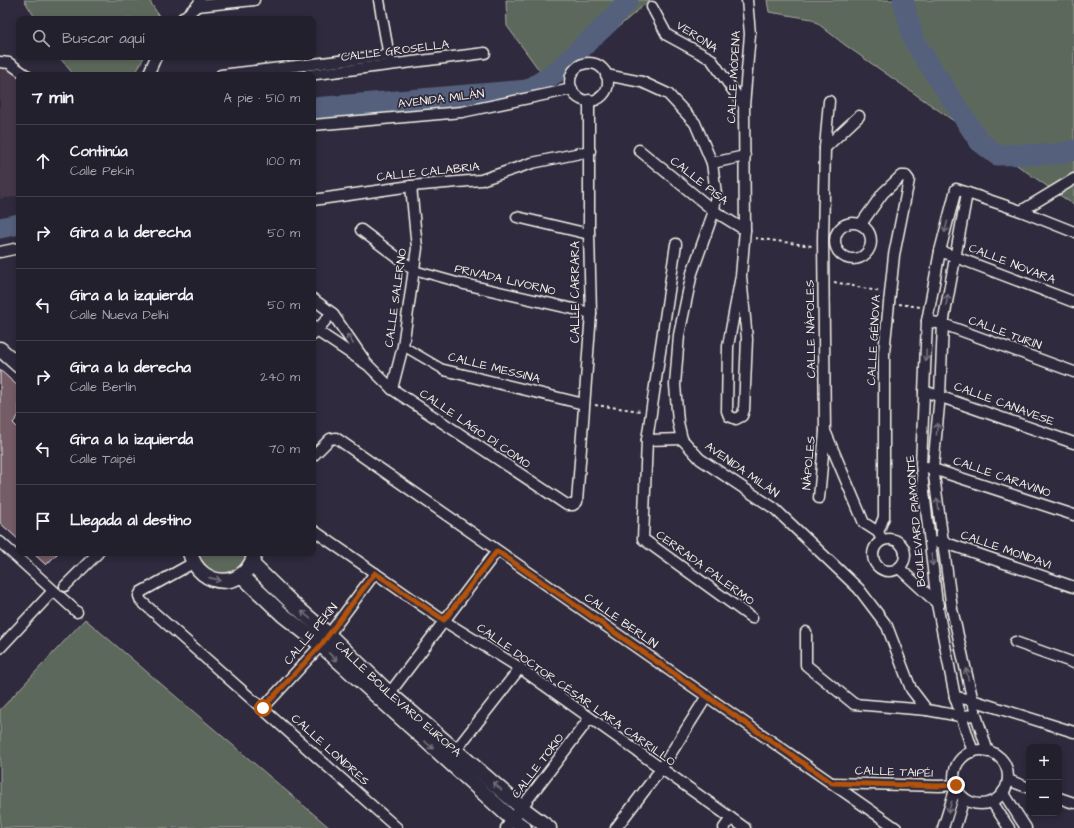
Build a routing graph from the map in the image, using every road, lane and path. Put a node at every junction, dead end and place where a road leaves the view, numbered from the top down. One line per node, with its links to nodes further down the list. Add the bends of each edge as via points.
1 (254, 0): 4 (street)
2 (379, 0): 8 (street)
3 (747, 0): 20 (street, CALLE MÓDENA, via 750,34)
4 (199, 3): 6 (street)
5 (652, 7): 20 (street, VERONA, via 667,35 711,59)
6 (185, 16)
7 (485, 53): 11 (street, CALLE GROSELLA)
8 (389, 55): 11 (street); 14 (street, CALLE GROSELLA)
9 (155, 60): 13 (street)
10 (0, 62): 12 (street, via 9,63)
11 (390, 66): 15 (street, CALLE GROSELLA)
12 (22, 72)
13 (149, 72)
14 (246, 72)
15 (316, 74)
16 (606, 75): 17 (street, via 599,66 587,63 582,65 573,72 570,84); 18 (street, via 608,81 604,92); 27 (street, AVENIDA MILÁN, via 642,82 668,94 695,123)
17 (572, 89): 18 (street, via 579,98); 22 (street, AVENIDA MILÁN, via 462,112)
18 (589, 100): 25 (street, CALLE CARRARA)
19 (830, 101): 23 (street, CALLE NÁPOLES)
20 (744, 106): 26 (street, CALLE MÓDENA)
21 (860, 116): 23 (street)
22 (316, 125)
23 (825, 148): 42 (street, CALLE NÁPOLES)
24 (638, 150): 32 (street, CALLE PISA)
25 (590, 151): 29 (street, CALLE CALABRIA, via 532,163 481,180); 39 (street, CALLE CARRARA)
26 (745, 156): 27 (street); 38 (street, CALLE MÓDENA)
27 (712, 163): 32 (street, AVENIDA MILÁN, via 716,194)
28 (1074, 179): 33 (street)
29 (410, 186): 31 (street, CALLE CALABRIA); 47 (street, CALLE SALERNO, via 417,248)
30 (967, 193): 33 (street); 44 (street, BOULEVARD PIAMONTE, one-way to 44, via 956,189); 46 (street, BOULEVARD PIAMONTE)
31 (316, 200)
32 (714, 211): 38 (street, CALLE PISA); 62 (street, AVENIDA MILÁN, via 692,273)
33 (1020, 211): 37 (street)
34 (517, 217): 39 (street)
35 (861, 224): 40 (street, via 847,224 841,227); 40 (street, via 870,235 871,242 869,249 858,258 844,257 839,253); 52 (street, CALLE GÉNOVA, via 883,193 901,176 906,176 909,180 894,255)
36 (361, 230): 47 (street)
37 (1074, 232)
38 (745, 233): 42 (path); 48 (street, CALLE MÓDENA)
39 (589, 234): 56 (street, CALLE CARRARA)
40 (834, 239): 42 (street)
41 (676, 244): 61 (street)
42 (823, 244): 49 (street, CALLE NÁPOLES)
43 (16, 249): 45 (street)
44 (940, 251): 46 (street, CALLE NOVARA); 54 (street, BOULEVARD PIAMONTE)
45 (0, 252)
46 (954, 255): 53 (street, CALLE NOVARA); 58 (street, BOULEVARD PIAMONTE, one-way to 46)
47 (414, 270): 50 (street, PRIVADA LIVORNO); 63 (street, CALLE SALERNO)
48 (741, 276): 48 (street, CALLE MÓDENA, via 746,347 744,410 742,416 736,419 728,416 727,411 728,346)
49 (824, 280): 52 (path, via 877,291); 74 (street, CALLE NÁPOLES)
50 (464, 284): 56 (street, PRIVADA LIVORNO)
51 (316, 301): 55 (street, CALLE LAGO DÍ COMO)
52 (889, 302): 54 (path); 85 (street, CALLE GÉNOVA, via 884,352 884,517)
53 (1074, 302)
54 (930, 308): 57 (street, BOULEVARD PIAMONTE)
55 (332, 313): 59 (street); 66 (street, CALLE LAGO DÍ COMO, one-way to 55)
56 (591, 313): 72 (street, CALLE CARRARA)
57 (928, 321): 58 (street, CALLE TURÍN); 70 (street, BOULEVARD PIAMONTE, one-way to 70)
58 (943, 324): 68 (street, CALLE TURÍN); 71 (street, BOULEVARD PIAMONTE)
59 (316, 328)
60 (316, 331): 66 (street, CALLE LAGO DÍ COMO)
61 (664, 332): 62 (street); 73 (street)
62 (679, 335): 75 (street, AVENIDA MILÁN, via 675,385)
63 (403, 346): 67 (street, CALLE MESSINA); 69 (street, CALLE SALERNO)
64 (0, 349): 65 (main road)
65 (16, 363)
66 (368, 366): 69 (street, CALLE LAGO DÍ COMO)
67 (444, 370): 72 (street, CALLE MESSINA)
68 (1074, 372)
69 (392, 389): 82 (street, CALLE LAGO DÍ COMO, via 567,506)
70 (924, 391): 71 (street, CALLE CANAVESE); 79 (street, BOULEVARD PIAMONTE)
71 (940, 395): 77 (street, CALLE CANAVESE); 80 (street, BOULEVARD PIAMONTE, one-way to 71)
72 (584, 404): 73 (path); 82 (street, CALLE CARRARA, via 577,502)
73 (652, 412): 76 (street)
74 (825, 431): 81 (street, NÁPOLES); 85 (street, CALLE NÁPOLES, via 864,523)
75 (682, 439): 76 (street); 117 (street, AVENIDA MILÁN, via 700,459 774,509 859,589 887,626 911,689)
76 (647, 440): 104 (street, CERRADA PALERMO, via 643,539)
77 (1074, 443)
78 (316, 453): 89 (street, CALLE BERLÍN, via 330,439 336,438)
79 (921, 465): 80 (street, CALLE CARAVINO); 87 (street, BOULEVARD PIAMONTE)
80 (933, 468): 83 (street, CALLE CARAVINO); 88 (street, BOULEVARD PIAMONTE, one-way to 80)
81 (819, 498)
82 (573, 505)
83 (1074, 515)
84 (316, 532): 94 (street, CALLE DOCTOR CÉSAR LARA CARRILLO)
85 (880, 536): 93 (street, CALLE NÁPOLES, via 901,544 905,554); 93 (street, via 873,553 875,563 889,571)
86 (0, 542): 98 (street)
87 (930, 542): 88 (street, CALLE MONDAVI); 100 (street, BOULEVARD PIAMONTE, one-way to 100)
88 (943, 542): 97 (street, CALLE MONDAVI); 101 (street, BOULEVARD PIAMONTE)
89 (497, 551): 105 (street); 112 (street, CALLE BERLÍN)
90 (95, 556): 96 (street)
91 (191, 558): 95 (main road, one-way to 95, via 199,572 209,578 220,581); 116 (street, CALLE LONDRES, via 141,592 141,601)
92 (254, 558): 95 (main road); 99 (main road, CALLE BOULEVARD EUROPA)
93 (899, 568): 100 (street)
94 (375, 573): 105 (street, CALLE DOCTOR CÉSAR LARA CARRILLO); 107 (street, CALLE PEKÍN)
95 (241, 576): 103 (main road, CALLE BOULEVARD EUROPA)
96 (65, 586)
97 (1074, 587)
98 (53, 591): 102 (street); 109 (street)
99 (292, 604): 103 (main road); 107 (main road, CALLE BOULEVARD EUROPA, one-way to 99)
100 (937, 604): 101 (street); 113 (street, BOULEVARD PIAMONTE)
101 (952, 609): 115 (street, BOULEVARD PIAMONTE, one-way to 101)
102 (77, 612)
103 (283, 614): 107 (main road, CALLE BOULEVARD EUROPA)
104 (752, 618)
105 (444, 620): 111 (street, CALLE DOCTOR CÉSAR LARA CARRILLO); 114 (street)
106 (806, 632): 117 (street, via 806,665 854,704)
107 (325, 640): 114 (main road, CALLE BOULEVARD EUROPA); 116 (street, CALLE PEKÍN)
108 (1015, 642): 110 (street)
109 (0, 648)
110 (1074, 663)
111 (520, 668): 120 (street, CALLE DOCTOR CÉSAR LARA CARRILLO); 122 (street)
112 (707, 696): 126 (street); 128 (street, CALLE BERLÍN)
113 (955, 697): 115 (street); 119 (street, BOULEVARD PIAMONTE)
114 (386, 698): 122 (main road, CALLE BOULEVARD EUROPA); 125 (main road, CALLE BOULEVARD EUROPA, one-way to 125)
115 (972, 700): 118 (street, BOULEVARD PIAMONTE); 121 (street)
116 (263, 708): 139 (street, CALLE LONDRES)
117 (927, 710): 119 (street)
118 (976, 715): 119 (street); 124 (street, BOULEVARD PIAMONTE)
119 (960, 716): 123 (street, BOULEVARD PIAMONTE)
120 (589, 719): 126 (street, CALLE DOCTOR CÉSAR LARA CARRILLO); 136 (street, CALLE TOKIO)
121 (1074, 732)
122 (456, 751): 125 (street); 136 (main road, CALLE BOULEVARD EUROPA, one-way to 122)
123 (973, 752): 124 (street); 129 (street, via 959,762)
124 (988, 752): 127 (street, via 1001,759 1008,772)
125 (447, 762): 138 (main road, CALLE BOULEVARD EUROPA)
126 (661, 769): 137 (street, CALLE DOCTOR CÉSAR LARA CARRILLO); 141 (street)
127 (1008, 780): 130 (street); 131 (street)
128 (832, 783): 129 (street, CALLE TAIPÉI); 144 (street, CALLE BERLÍN)
129 (956, 786): 132 (street); 145 (street, one-way to 145)
130 (1026, 787)
131 (1003, 792): 134 (street); 148 (street)
132 (964, 798): 134 (street, via 978,804); 146 (street)
133 (1062, 799): 135 (street)
134 (992, 802): 147 (street)
135 (1074, 803)
136 (522, 808): 138 (street, CALLE TOKIO); 140 (main road, CALLE BOULEVARD EUROPA)
137 (731, 818): 142 (street); 143 (street, CALLE DOCTOR CÉSAR LARA CARRILLO)
138 (514, 825)
139 (396, 828)
140 (549, 828)
141 (616, 828)
142 (724, 828)
143 (745, 828)
144 (896, 828)
145 (944, 828)
146 (955, 828)
147 (1009, 828)
148 (1026, 828)

